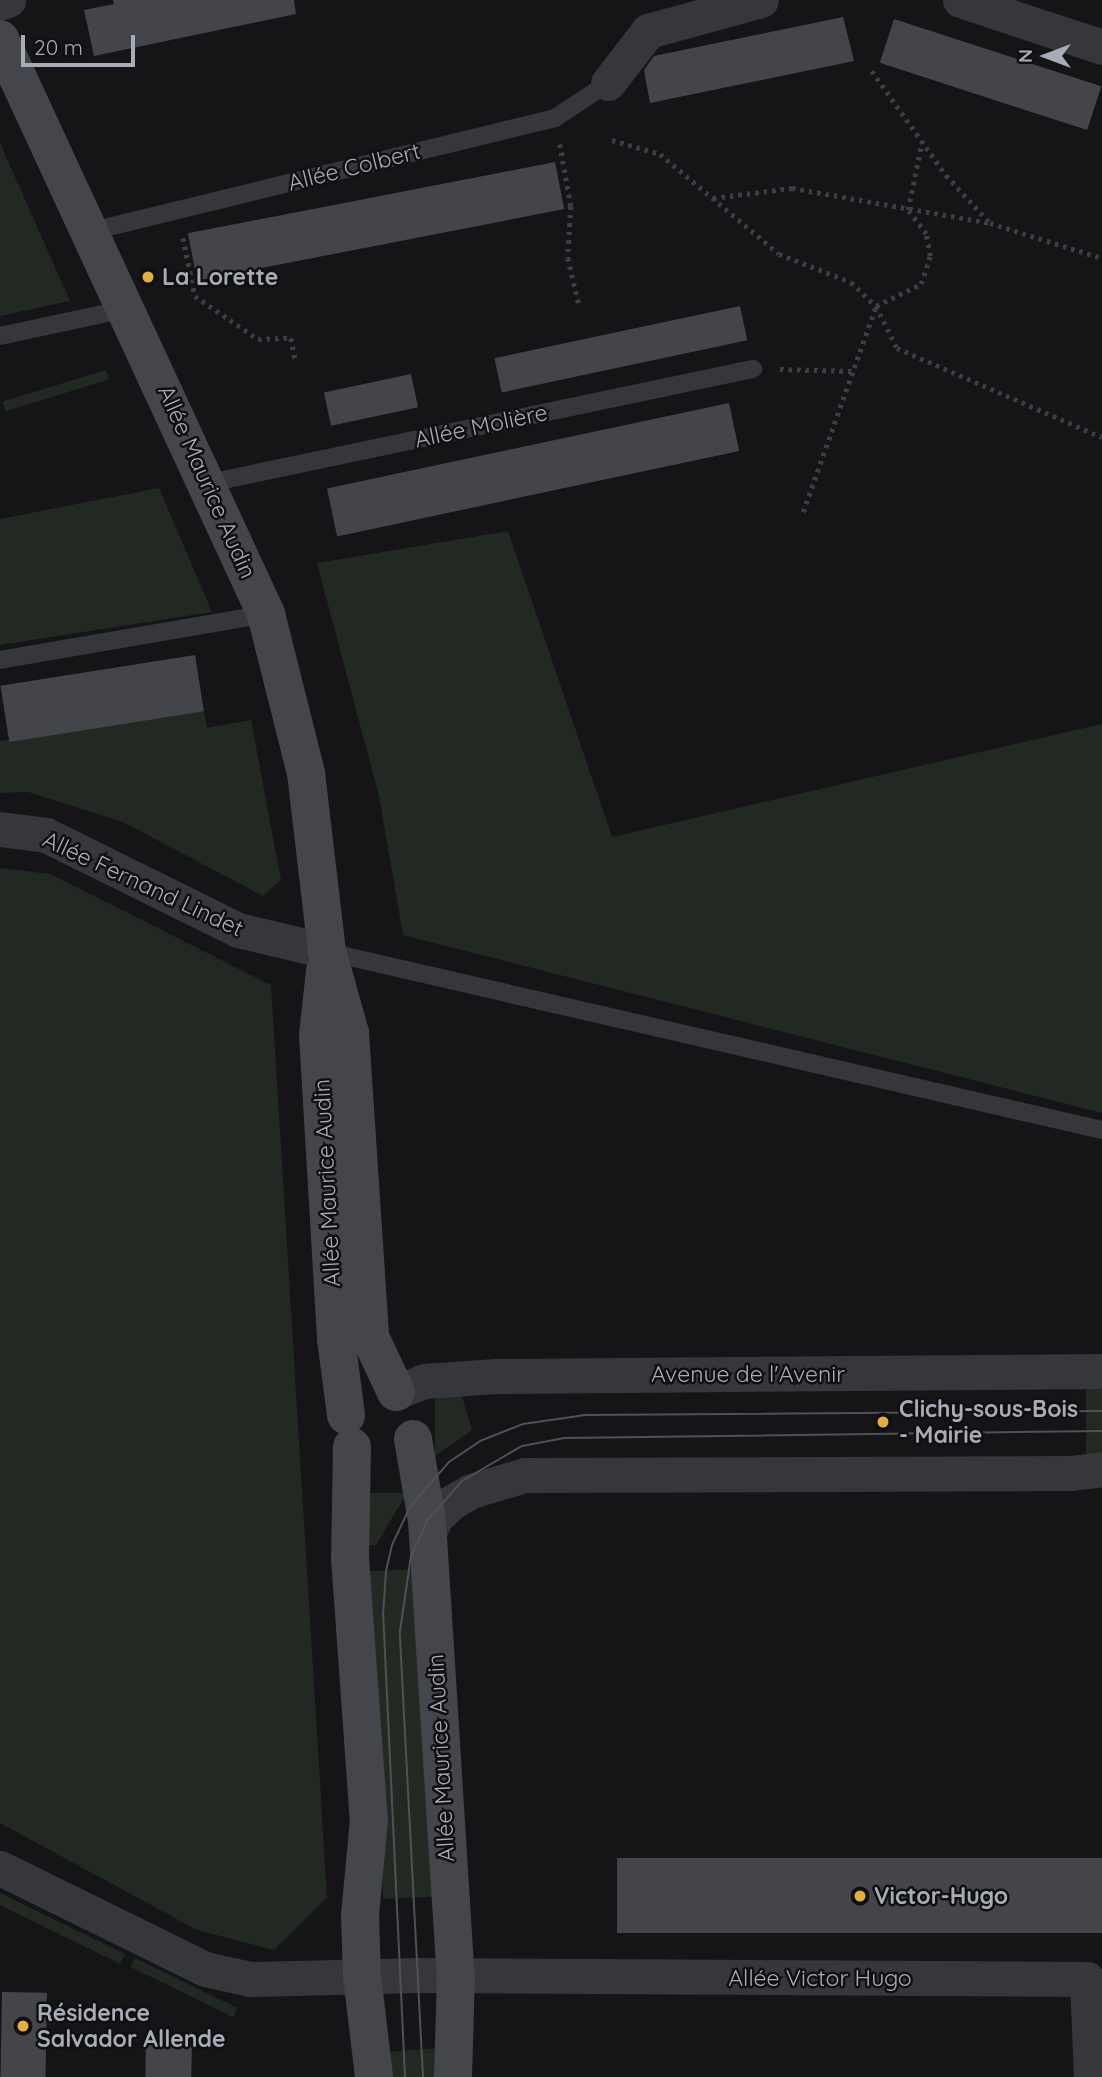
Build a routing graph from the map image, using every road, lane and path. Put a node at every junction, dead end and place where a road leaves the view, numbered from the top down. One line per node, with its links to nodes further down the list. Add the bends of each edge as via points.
1 (8, 0): 4 (street)
2 (761, 0): 5 (street)
3 (960, 0): 7 (street)
4 (0, 3)
5 (723, 4): 9 (street, via 648,31)
6 (0, 39): 17 (street, Allée Maurice Audin)
7 (1102, 47)
8 (872, 71): 12 (path)
9 (608, 83): 10 (lane, Allée Colbert)
10 (555, 118): 14 (lane, Allée Colbert); 19 (path, via 571,206 568,258)
11 (612, 140): 13 (path, via 660,153)
12 (922, 141): 15 (path); 16 (path)
13 (713, 198): 15 (path, via 792,188); 20 (path, via 779,254 851,282)
14 (177, 210): 17 (lane, Allée Colbert); 23 (path, via 195,296 258,339 291,338)
15 (908, 210): 16 (path); 20 (path, via 926,234 930,256 921,284)
16 (990, 223): 18 (path)
17 (92, 231): 21 (street, Allée Maurice Audin)
18 (1102, 258)
19 (579, 305)
20 (877, 306): 25 (path); 26 (path, via 897,348)
21 (126, 309): 22 (lane); 27 (street, Allée Maurice Audin)
22 (0, 336)
23 (295, 359)
24 (753, 369): 25 (path); 27 (lane, Allée Molière)
25 (853, 371): 28 (path)
26 (1102, 437)
27 (209, 483): 29 (street, Allée Maurice Audin)
28 (803, 512)
29 (266, 614): 30 (lane); 32 (street, Allée Maurice Audin, via 306,772)
30 (0, 660)
31 (0, 829): 32 (street, Allée Fernand Lindet, via 46,835 238,930)
32 (327, 951): 33 (lane); 35 (street, Allée Maurice Audin, via 350,1033 370,1337); 36 (street, Allée Maurice Audin, via 318,1035 336,1339)
33 (1102, 1130)
34 (1102, 1371): 35 (street, Avenue de l'Avenir, via 496,1376 424,1381)
35 (396, 1392): 36 (street, via 371,1390 352,1404); 37 (street, via 415,1412)
36 (349, 1431): 37 (street, via 369,1460); 42 (street, Allée Maurice Audin, via 350,1558 369,1820 360,1916)
37 (410, 1455): 39 (street, via 441,1483); 40 (street, Allée Maurice Audin)
38 (1102, 1469): 39 (street, via 1071,1473 525,1475)
39 (471, 1491): 40 (street, via 436,1517)
40 (427, 1536): 43 (street, Allée Maurice Audin)
41 (0, 1868): 42 (street, via 205,1969 250,1979)
42 (362, 1976): 43 (street); 44 (street, Allée Maurice Audin)
43 (456, 1976): 45 (street, Allée Maurice Audin); 46 (street, Allée Victor Hugo, via 1087,1979)
44 (374, 2077)
45 (453, 2077)
46 (1091, 2077)

